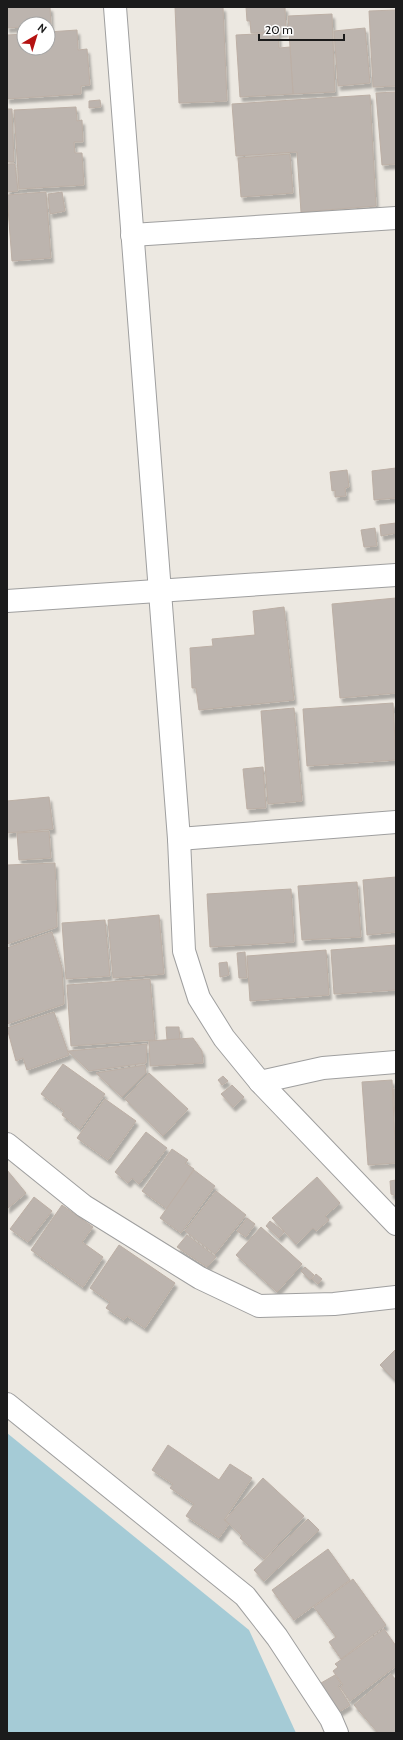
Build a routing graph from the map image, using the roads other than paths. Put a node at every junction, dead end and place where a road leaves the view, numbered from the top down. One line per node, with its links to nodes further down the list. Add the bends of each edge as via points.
1 (115, 7): 3 (street)
2 (396, 218): 3 (street)
3 (132, 235): 5 (street)
4 (396, 575): 5 (street)
5 (160, 590): 6 (street); 8 (street)
6 (7, 601)
7 (396, 822): 8 (street)
8 (179, 839): 10 (street, via 184,951 199,998 224,1038)
9 (396, 1062): 10 (street, via 323,1068)
10 (260, 1082): 12 (street)
11 (7, 1144): 13 (street, via 84,1206 200,1278 259,1306 334,1304)
12 (396, 1224)
13 (396, 1297)
14 (7, 1404): 15 (street, via 245,1596 276,1637 331,1719)
15 (337, 1733)

